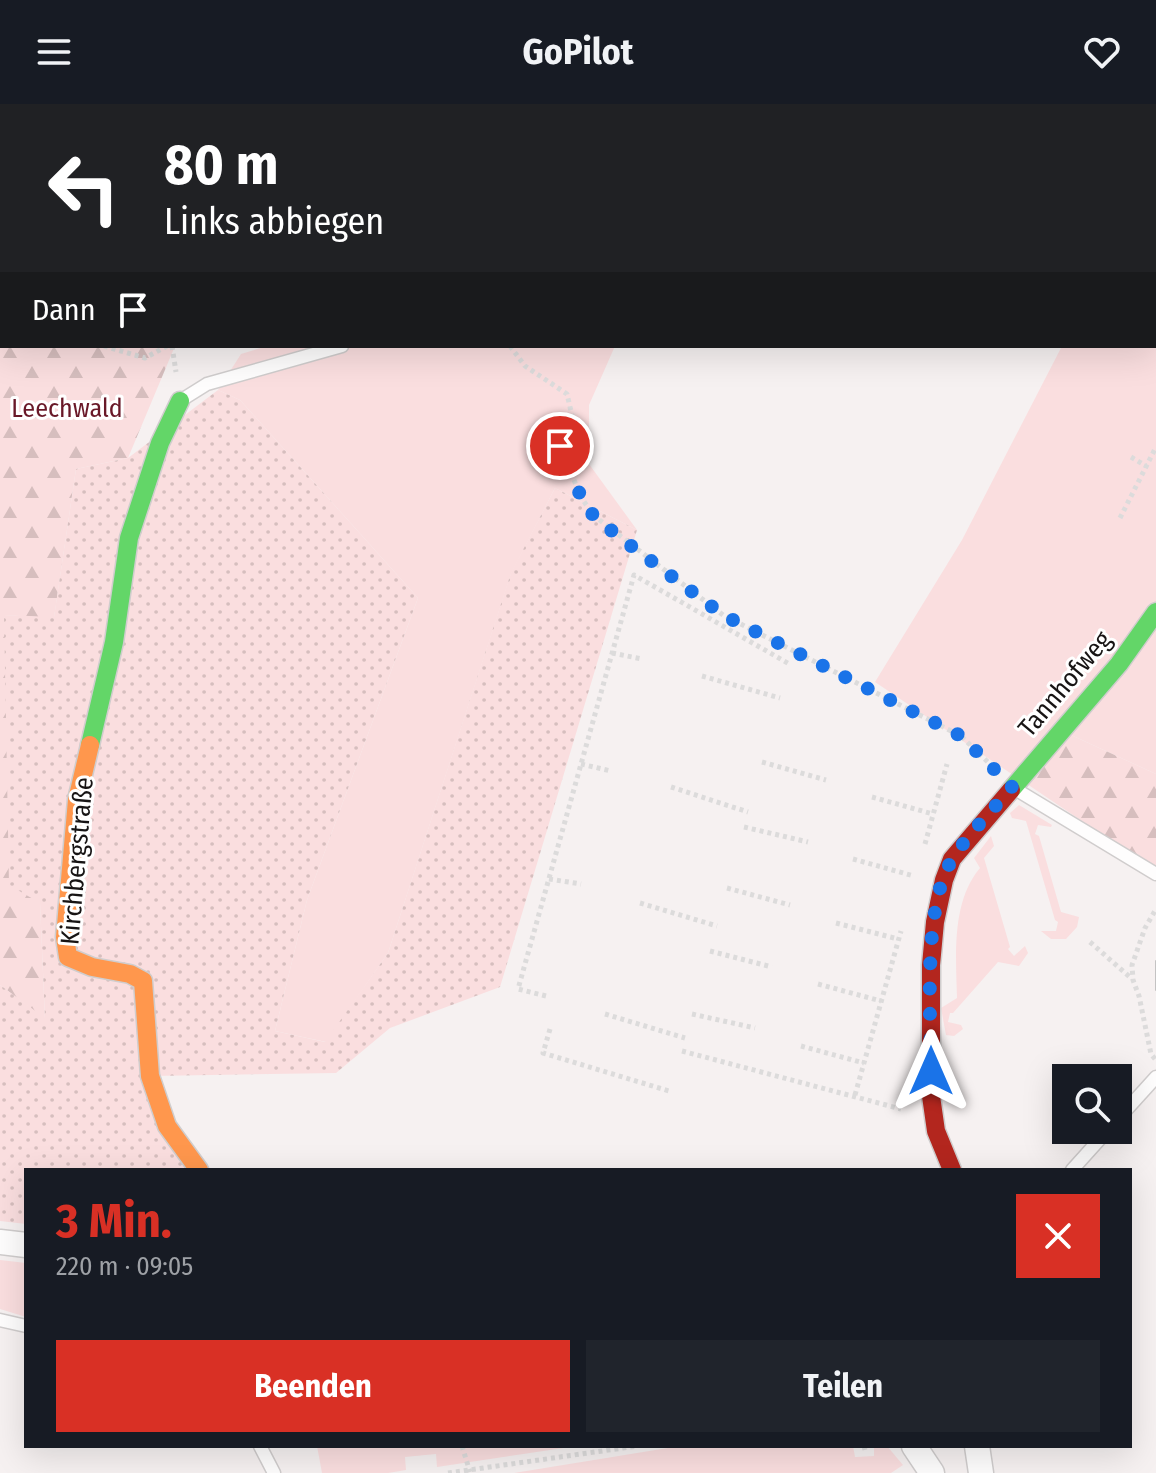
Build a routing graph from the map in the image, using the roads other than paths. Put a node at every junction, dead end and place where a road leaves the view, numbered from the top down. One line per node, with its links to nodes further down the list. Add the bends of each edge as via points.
1 (335, 348): 2 (lane, via 207,384)
2 (180, 401): 9 (street, Kirchbergstraße, via 160,443 129,538 114,642 77,800 65,937 68,957 143,981 150,1076 167,1126)
3 (1156, 612): 4 (street, Tannhofweg, via 1119,664)
4 (1012, 787): 5 (lane); 10 (street, via 952,859 931,945 933,1118)
5 (1156, 874)
6 (1156, 1077): 7 (lane)
7 (1132, 1104)
8 (1095, 1144): 11 (lane)
9 (198, 1168)
10 (951, 1168)
11 (1074, 1168)
12 (0, 1242): 13 (street)
13 (24, 1245)
14 (0, 1320): 15 (lane)
15 (24, 1326)
16 (261, 1448): 19 (lane)
17 (916, 1448): 20 (street)
18 (977, 1448): 21 (street)
19 (274, 1473)
20 (932, 1473)
21 (981, 1473)

